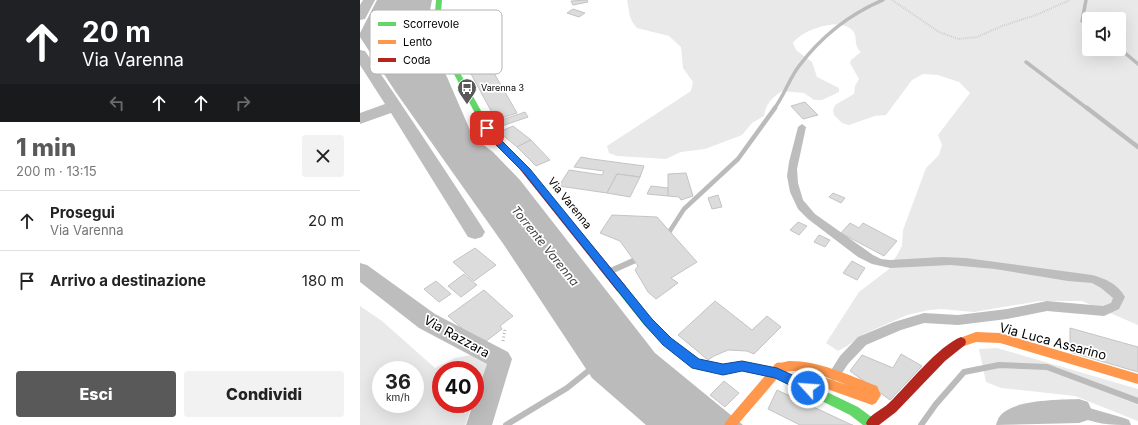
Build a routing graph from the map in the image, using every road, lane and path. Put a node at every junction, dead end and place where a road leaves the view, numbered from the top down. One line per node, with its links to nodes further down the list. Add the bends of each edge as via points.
1 (368, 0): 6 (street)
2 (439, 0): 5 (street, Via Varenna)
3 (892, 0): 4 (path, via 939,32 958,39 977,37)
4 (1070, 0)
5 (438, 10)
6 (360, 16)
7 (360, 54): 8 (street)
8 (370, 69)
9 (373, 74): 11 (street)
10 (457, 74): 18 (street, Via Varenna, via 496,140 527,171 648,322 667,341 696,364 723,370 742,366 777,373)
11 (395, 106): 12 (street); 14 (street)
12 (360, 119)
13 (802, 127): 16 (lane, via 792,170 792,182 803,210 853,248 880,263 950,261 1025,269 1094,280 1108,286 1119,297 1115,306 1104,311 1047,306 958,320 924,318 862,341)
14 (476, 232)
15 (360, 271): 21 (street, Via Razzara, via 427,322 500,359)
16 (834, 375): 18 (street, via 872,390 875,397 872,399 818,381 810,384); 22 (street, bridge, via 792,364 782,366)
17 (1138, 379): 20 (street, Via Luca Assarino, via 1000,338 976,337 958,343 940,357 892,408)
18 (808, 388): 20 (street, via 854,411)
19 (1079, 411): 23 (street, via 1028,414); 24 (lane)
20 (873, 424)
21 (479, 425)
22 (730, 425)
23 (1009, 425)
24 (1124, 425)

